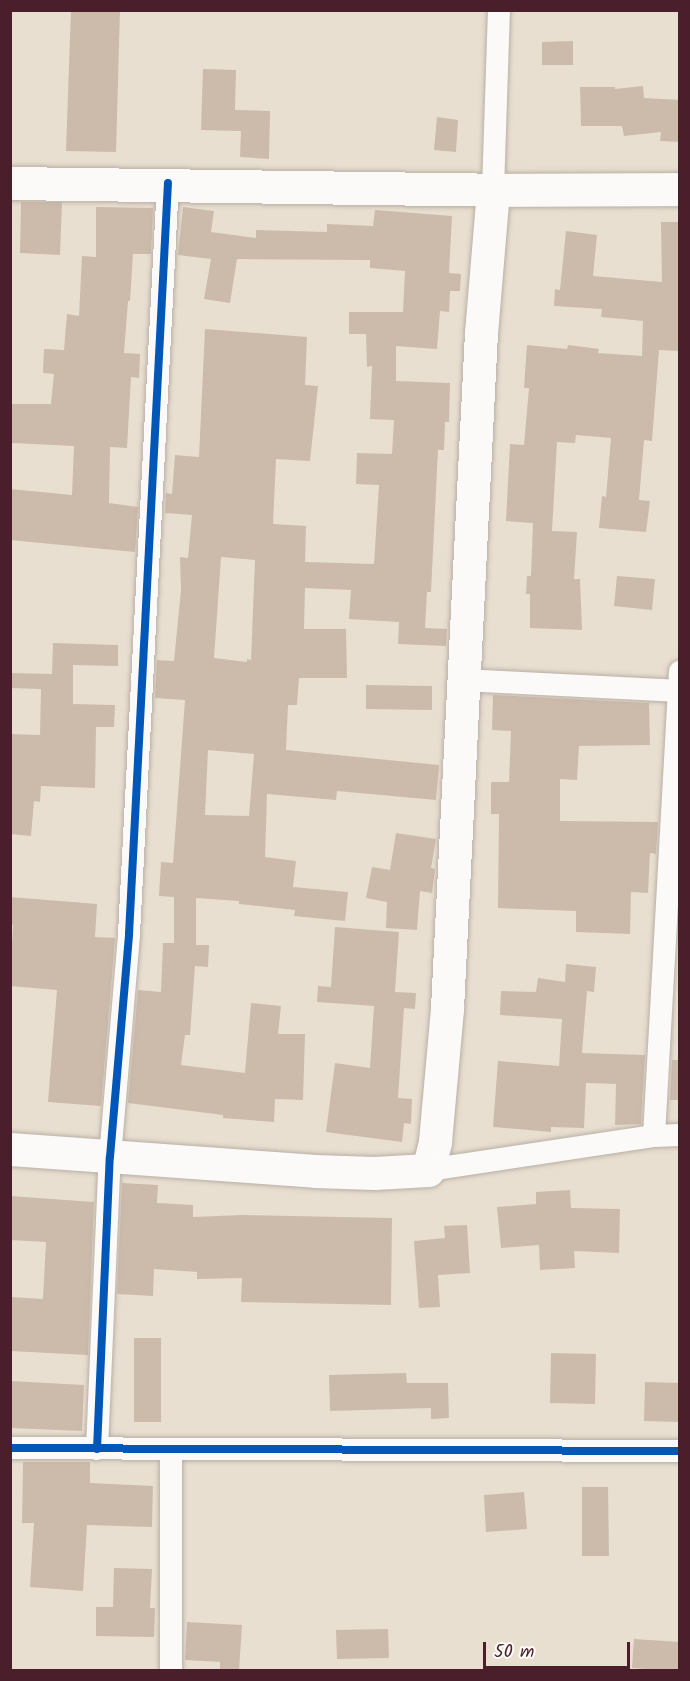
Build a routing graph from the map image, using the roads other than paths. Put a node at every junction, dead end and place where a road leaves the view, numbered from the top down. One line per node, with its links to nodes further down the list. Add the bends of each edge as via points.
1 (499, 10): 5 (street)
2 (10, 183): 3 (main road)
3 (168, 183): 5 (main road); 11 (street, via 129,934)
4 (680, 189): 5 (main road)
5 (493, 190): 6 (main road, via 481,333)
6 (463, 680): 7 (street); 12 (main road, via 447,1008 435,1141)
7 (679, 684): 8 (street)
8 (654, 1136): 9 (street); 12 (street)
9 (680, 1136)
10 (10, 1149): 11 (main road)
11 (110, 1157): 12 (main road, via 352,1173); 14 (street)
12 (428, 1170)
13 (10, 1448): 14 (street)
14 (96, 1449): 15 (street)
15 (171, 1450): 16 (street); 17 (street)
16 (680, 1451)
17 (171, 1671)

